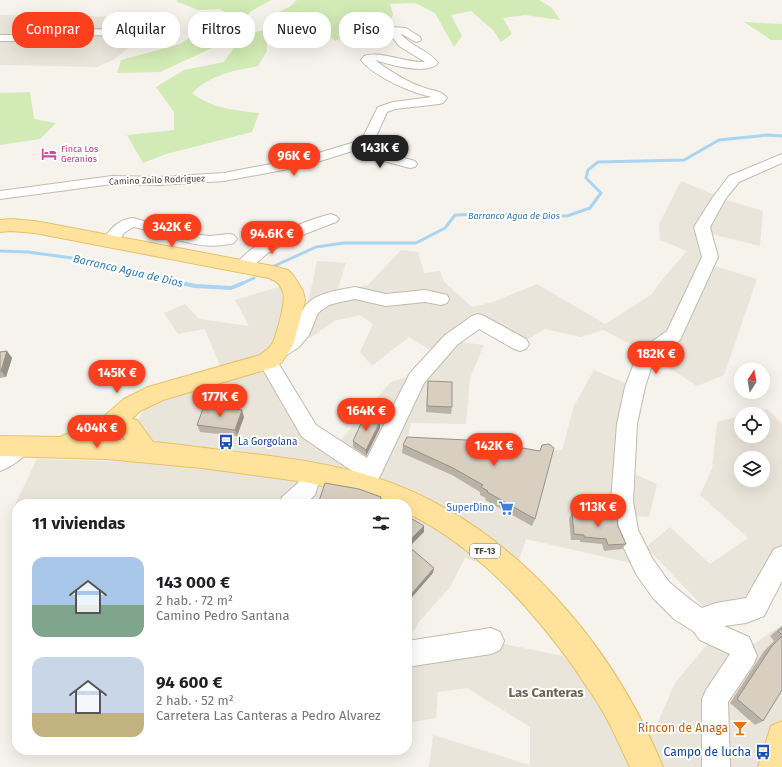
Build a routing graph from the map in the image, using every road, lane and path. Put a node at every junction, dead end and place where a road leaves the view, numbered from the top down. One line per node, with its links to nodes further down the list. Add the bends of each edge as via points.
1 (102, 32): 2 (street, via 80,32 64,38)
2 (0, 38)
3 (416, 38): 4 (street, via 402,30 392,30 403,44 430,60 430,65 423,66 372,56 367,60 390,77 411,88 438,95 440,100 393,106 382,110 370,136)
4 (360, 145): 6 (street, via 377,155); 7 (street, Camino Zoilo Rodríguez, via 304,162 224,177 159,181 112,180)
5 (782, 158): 25 (street, via 734,179 702,227 710,257 674,335 646,356 635,387 627,424 622,501 627,531 644,566 661,590 683,610)
6 (410, 164)
7 (0, 195)
8 (331, 219): 12 (street, via 273,243 252,255)
9 (0, 226): 11 (main road, via 24,226)
10 (229, 239): 11 (street, via 191,239 129,222 122,226)
11 (110, 242): 12 (main road)
12 (243, 266): 15 (main road, via 281,275 293,292 294,308)
13 (441, 299): 15 (street, via 425,296 386,300 355,293 339,296 323,302 312,310 294,342)
14 (520, 344): 20 (street, via 478,320 451,340 417,378)
15 (273, 356): 16 (main road, via 168,389 146,399); 20 (street, via 309,432)
16 (114, 439): 17 (main road, TF-13, via 60,448); 19 (main road, TF-13, via 146,452)
17 (10, 446): 18 (street)
18 (0, 462)
19 (311, 472): 20 (main road, TF-13); 21 (street, via 307,488)
20 (368, 478): 22 (main road, TF-13)
21 (295, 499)
22 (403, 499)
23 (412, 504): 29 (main road, TF-13, via 439,518 477,544 514,575 546,608 581,652 611,696)
24 (782, 557): 25 (street, via 755,608 716,615)
25 (702, 622): 30 (street, via 705,629 714,635 740,646 744,656 715,699)
26 (491, 641): 27 (street)
27 (412, 653)
28 (782, 737): 31 (main road)
29 (647, 767)
30 (716, 767)
31 (774, 767)

